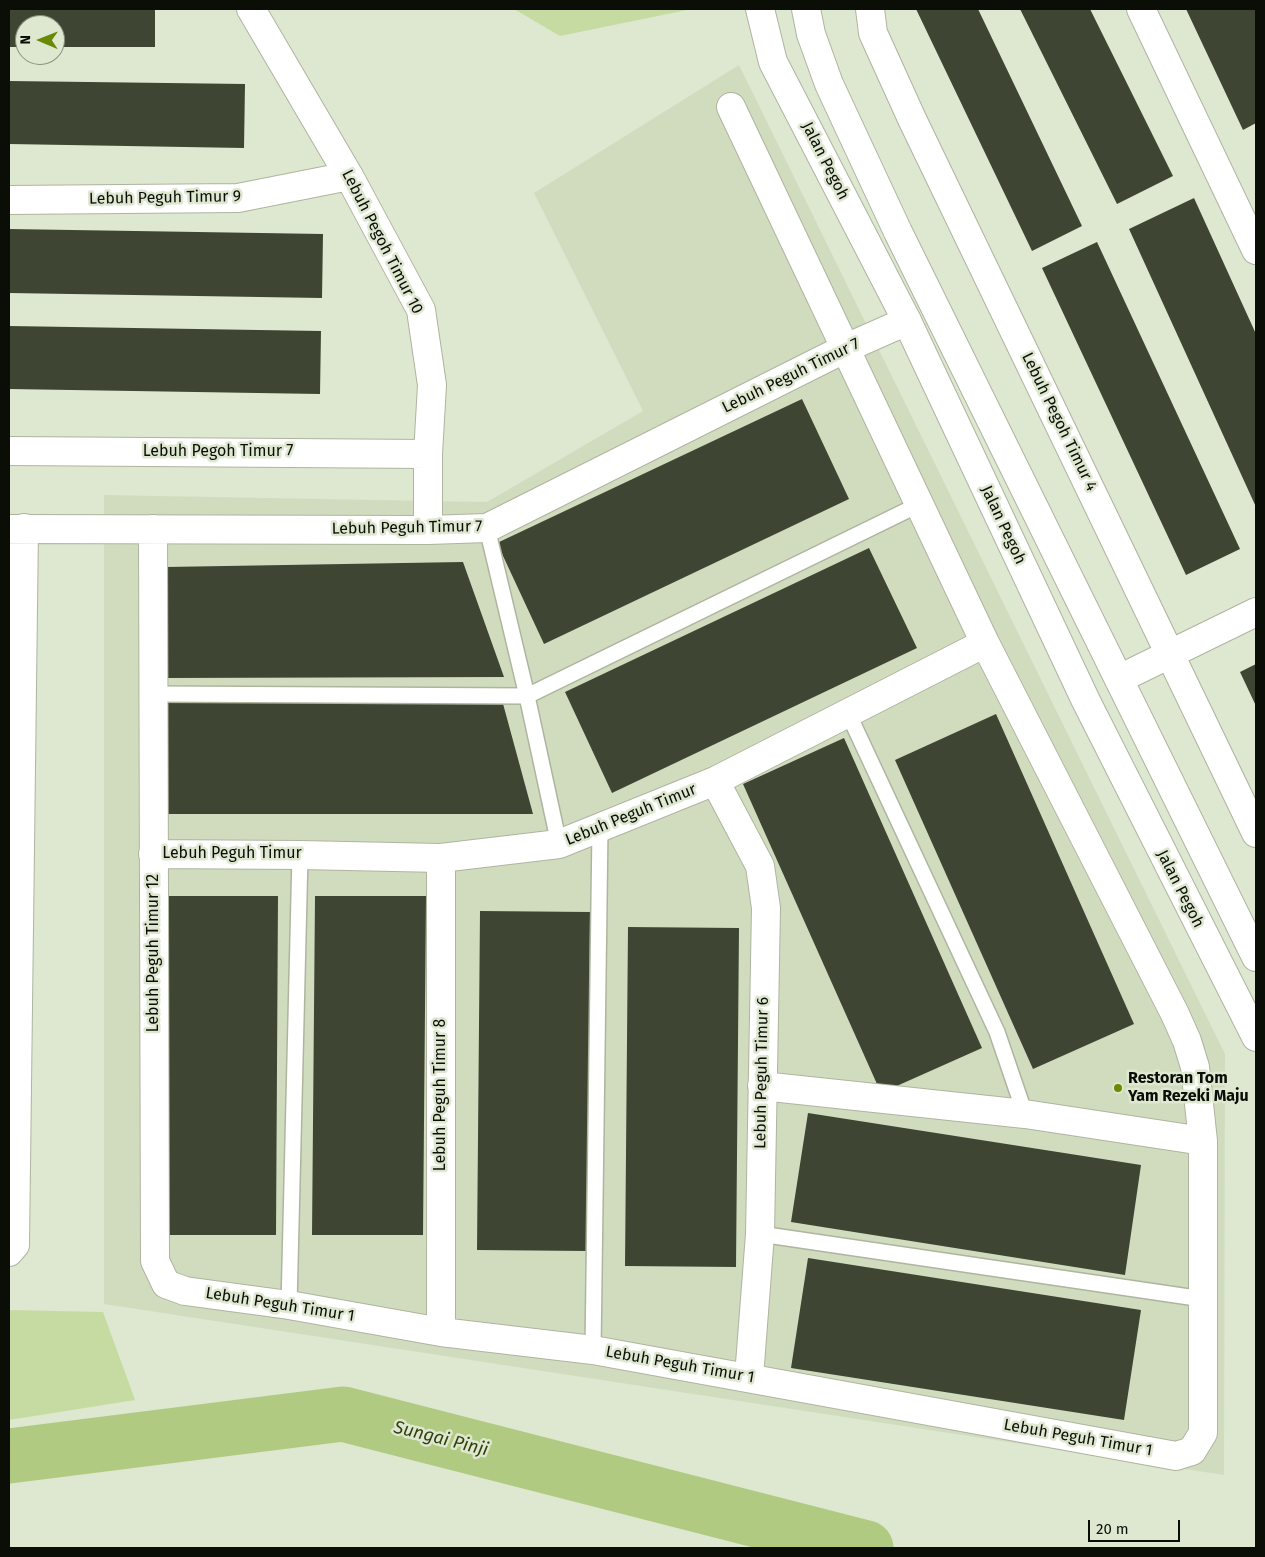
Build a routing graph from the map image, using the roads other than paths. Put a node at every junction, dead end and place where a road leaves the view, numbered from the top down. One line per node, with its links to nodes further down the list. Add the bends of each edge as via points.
1 (251, 9): 7 (street, Lebuh Pegoh Timur 10)
2 (760, 9): 11 (street, Jalan Pegoh, via 773,62)
3 (806, 9): 9 (street, via 811,34 830,84)
4 (870, 9): 24 (street, Lebuh Pegoh Timur 4, via 873,33 912,119)
5 (1141, 9): 10 (street)
6 (731, 107): 12 (street)
7 (349, 176): 8 (street, Lebuh Peguh Timur 9, via 238,198); 15 (street, Lebuh Pegoh Timur 10, via 421,310 432,385)
8 (9, 200)
9 (898, 232): 11 (street, via 905,272); 13 (street)
10 (1256, 250)
11 (907, 321): 12 (street, Lebuh Peguh Timur 7); 13 (street); 22 (street, Jalan Pegoh)
12 (846, 348): 16 (street); 17 (street, Lebuh Peguh Timur 7)
13 (964, 368): 25 (street)
14 (9, 451): 15 (street, Lebuh Pegoh Timur 7)
15 (428, 454): 20 (street, Lebuh Pegoh Timur 10)
16 (920, 504): 23 (street); 27 (lane)
17 (487, 528): 20 (street, Lebuh Peguh Timur 7); 27 (lane)
18 (16, 529): 19 (street, Lebuh Peguh Timur 7); 43 (street)
19 (153, 529): 20 (street, Lebuh Peguh Timur 7); 26 (street, Lebuh Peguh Timur 12)
20 (428, 530)
21 (1256, 612): 24 (street)
22 (1050, 625): 25 (street, via 1065,636 1086,664 1099,674); 30 (street, Jalan Pegoh)
23 (985, 643): 28 (street, Lebuh Peguh Timur); 41 (street, via 1187,1041)
24 (1171, 654): 25 (street); 32 (street, Lebuh Pegoh Timur 4)
25 (1119, 679): 30 (street, via 1111,705 1112,720 1127,765); 37 (street)
26 (153, 694): 27 (lane); 34 (street, Lebuh Peguh Timur 12)
27 (527, 696): 33 (lane)
28 (848, 713): 29 (street, Lebuh Peguh Timur); 40 (lane, via 997,1032)
29 (715, 781): 31 (street, Lebuh Peguh Timur); 39 (street, Lebuh Peguh Timur 6, via 760,866 766,908)
30 (1126, 783): 38 (street, Jalan Pegoh)
31 (600, 828): 33 (street, Lebuh Peguh Timur); 48 (lane)
32 (1256, 833)
33 (559, 844): 36 (street, Lebuh Peguh Timur)
34 (153, 854): 35 (street, Lebuh Peguh Timur); 44 (street, Lebuh Peguh Timur 12, via 155,1261)
35 (300, 855): 36 (street, Lebuh Peguh Timur); 46 (lane)
36 (441, 858): 47 (street, Lebuh Peguh Timur 8)
37 (1256, 957)
38 (1256, 1037)
39 (762, 1086): 40 (street); 42 (street, Lebuh Peguh Timur 6)
40 (1025, 1114): 41 (street)
41 (1204, 1140): 45 (street)
42 (760, 1234): 45 (lane); 49 (street, Lebuh Peguh Timur 6)
43 (12, 1248)
44 (166, 1284): 46 (street, Lebuh Peguh Timur 1, via 185,1291)
45 (1203, 1299): 49 (street, Lebuh Peguh Timur 1, via 1204,1433 1192,1451 1176,1456)
46 (289, 1305): 47 (street, Lebuh Peguh Timur 1)
47 (441, 1332): 48 (street, Lebuh Peguh Timur 1)
48 (593, 1350): 49 (street, Lebuh Peguh Timur 1)
49 (749, 1377)

